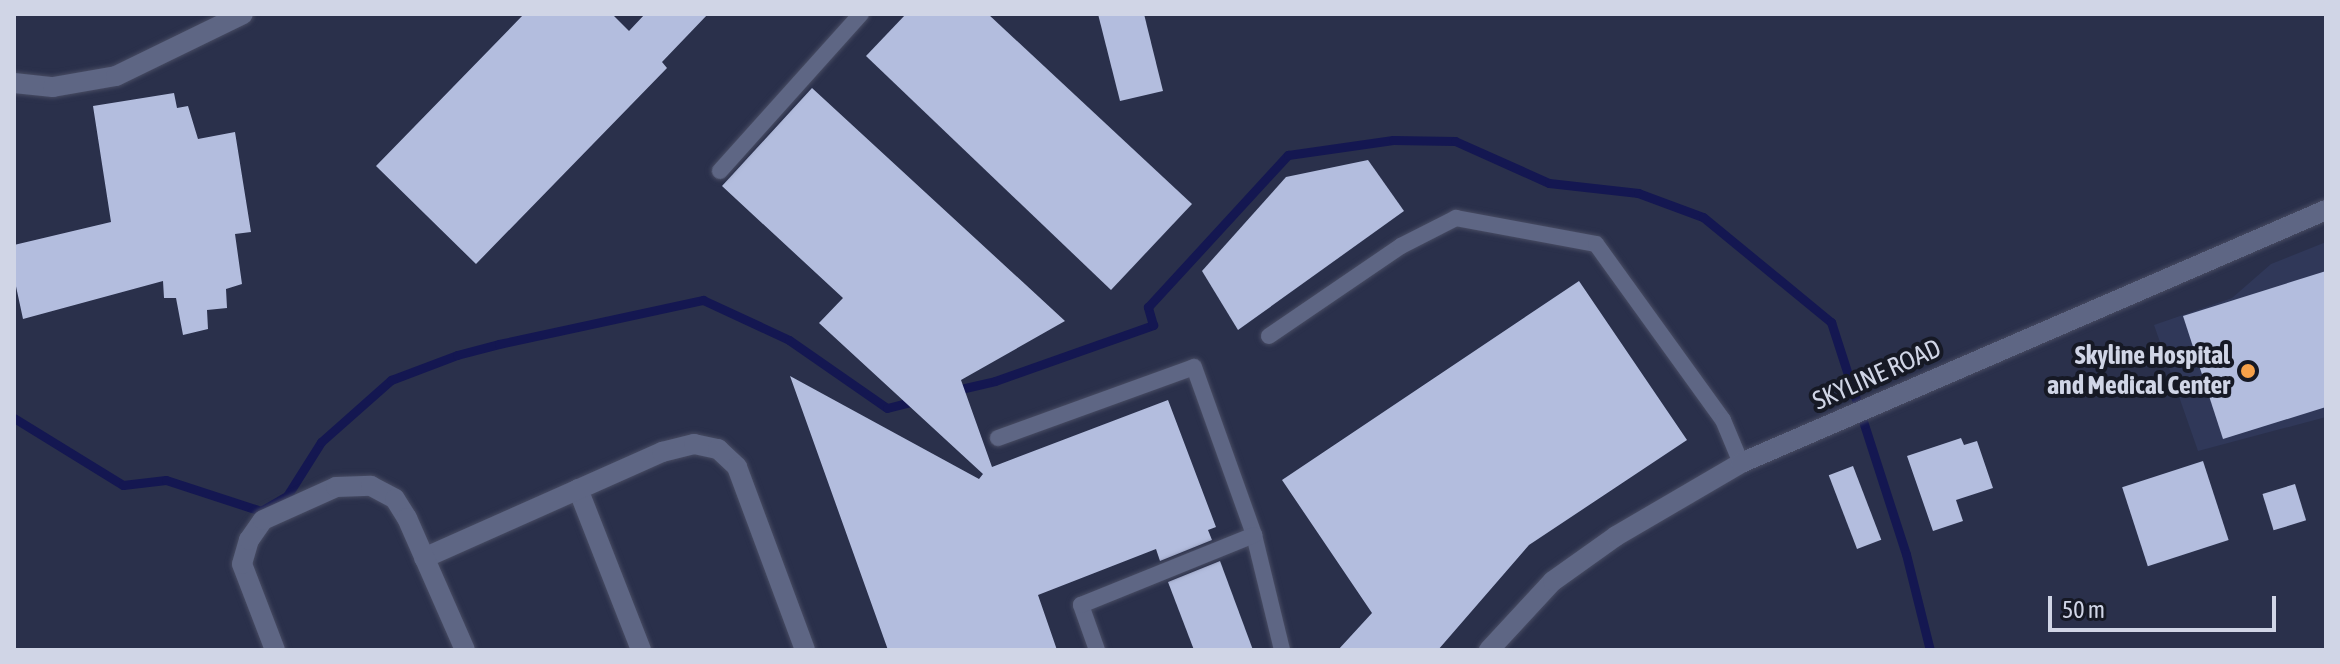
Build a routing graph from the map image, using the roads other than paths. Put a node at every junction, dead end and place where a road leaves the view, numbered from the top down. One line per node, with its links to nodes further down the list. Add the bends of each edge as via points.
1 (243, 14): 3 (street, via 116,76 53,87)
2 (861, 14): 4 (lane)
3 (14, 83)
4 (720, 171)
5 (2326, 210): 8 (street, SKYLINE ROAD)
6 (1269, 336): 8 (lane, via 1401,246 1456,218 1596,244 1723,420)
7 (998, 438): 10 (lane, via 1194,367)
8 (1741, 463): 18 (street, SKYLINE ROAD, via 1616,536 1553,581)
9 (578, 489): 11 (street); 14 (street); 15 (street, via 662,452 694,444 718,449 737,467)
10 (1254, 535): 16 (lane, via 1081,605); 17 (lane)
11 (424, 558): 12 (street, via 395,499 371,486 336,487 263,520 249,540 242,564); 13 (street)
12 (275, 650)
13 (465, 650)
14 (641, 650)
15 (805, 650)
16 (1097, 650)
17 (1282, 650)
18 (1489, 650)

